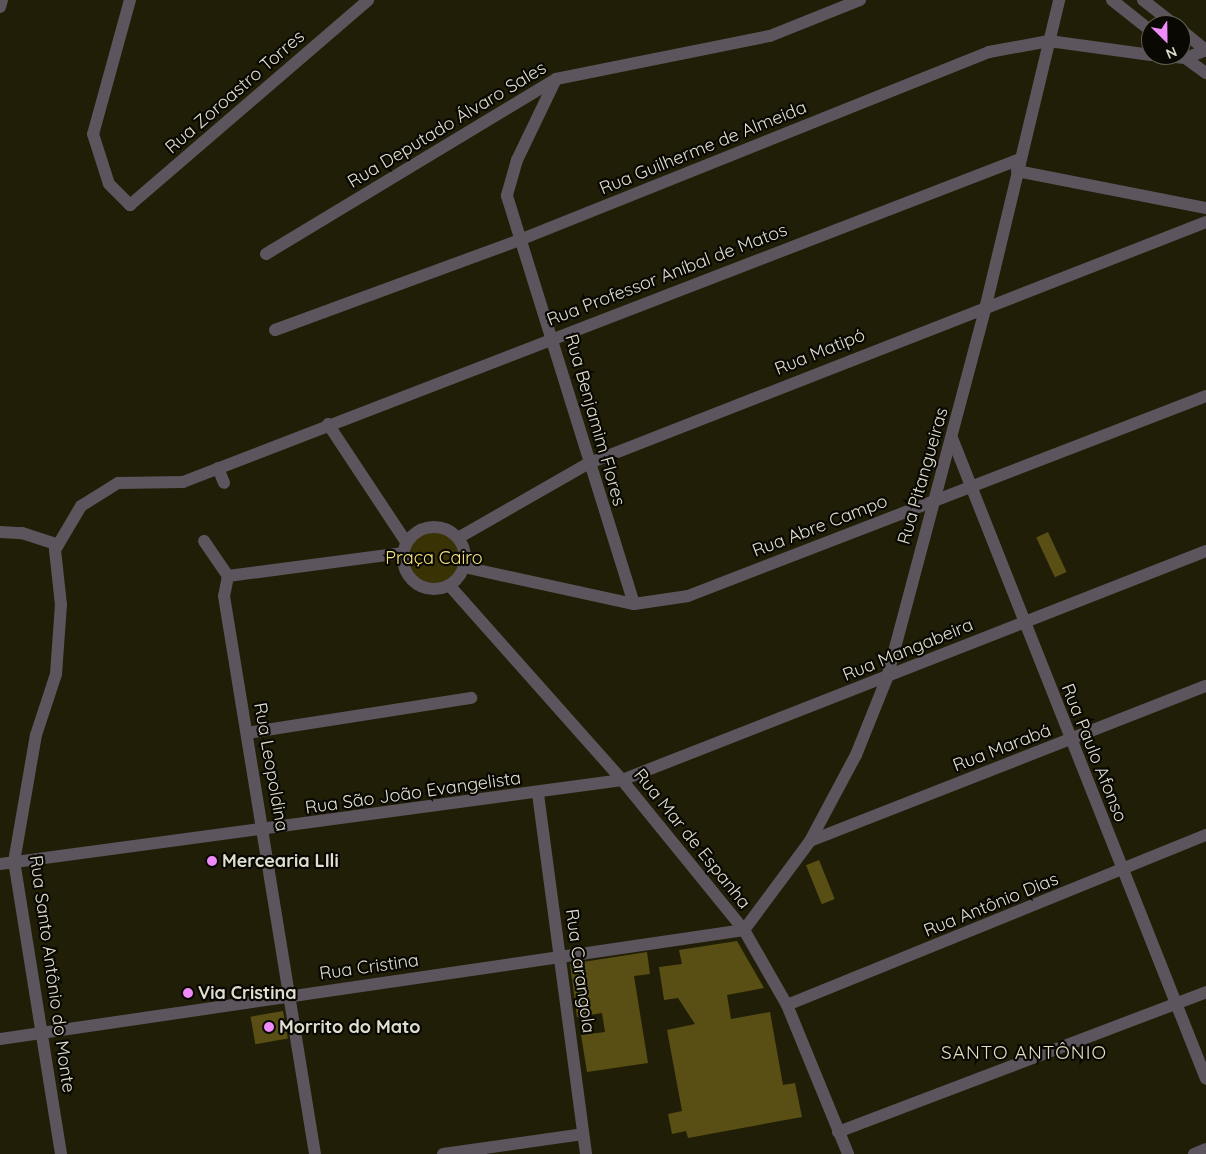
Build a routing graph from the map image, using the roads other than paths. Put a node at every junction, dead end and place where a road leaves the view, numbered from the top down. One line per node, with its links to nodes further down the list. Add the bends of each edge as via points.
1 (2, 0): 8 (street)
2 (368, 0): 7 (street, Rua Zoroastro Torres, via 139,200 123,202 110,184 93,134)
3 (860, 0): 18 (street, Rua Deputado Álvaro Sales, via 770,36)
4 (1059, 0): 12 (street, Rua Pitangueiras)
5 (1112, 0): 10 (street)
6 (1144, 0): 9 (street)
7 (127, 2)
8 (0, 7)
9 (1163, 15)
10 (1141, 23)
11 (1191, 38): 13 (street)
12 (1049, 41): 14 (street, Rua Guilherme de Almeida); 19 (street, Rua Pitangueiras); 22 (street, Rua Guilherme de Almeida, via 989,52)
13 (1206, 50): 15 (street, Rua Guilherme de Almeida)
14 (1141, 54)
15 (1191, 54)
16 (1191, 62): 17 (street)
17 (1206, 73)
18 (556, 79): 22 (street, Rua Benjamim Flores, via 508,181 507,196); 23 (street, Rua Deputado Álvaro Sales)
19 (1018, 165): 20 (street); 24 (street, Rua Pitangueiras); 26 (street, Rua Professor Aníbal de Matos)
20 (1206, 208)
21 (1206, 222): 24 (street, Rua Matipó)
22 (522, 239): 25 (street, Rua Guilherme de Almeida); 26 (street, Rua Benjamim Flores)
23 (266, 254)
24 (986, 305): 29 (street, Rua Pitangueiras); 30 (street, Rua Matipó)
25 (275, 330)
26 (554, 336): 28 (street, Rua Professor Aníbal de Matos); 30 (street, Rua Benjamim Flores)
27 (1206, 396): 33 (street, Rua Abre Campo)
28 (328, 424): 31 (street); 39 (street)
29 (952, 438): 33 (street, Rua Paulo Afonso); 34 (street, Rua Pitangueiras)
30 (587, 464): 36 (street, Rua Matipó); 44 (street, Rua Benjamim Flores)
31 (218, 468): 32 (street); 38 (street, via 183,482 137,480 97,493 81,506)
32 (224, 483)
33 (969, 488): 34 (street, Rua Abre Campo); 45 (street, Rua Paulo Afonso)
34 (933, 501): 44 (street, Rua Abre Campo, via 688,596); 46 (street, Rua Pitangueiras)
35 (0, 532): 38 (street, via 22,533)
36 (458, 538): 39 (street, via 432,526); 41 (street)
37 (204, 541): 42 (street)
38 (58, 546): 56 (street, Rua Santo Antônio do Monte, via 61,605 56,674 36,734)
39 (405, 548): 42 (street); 43 (street, via 405,570 416,583 432,589)
40 (1206, 551): 45 (street, Rua Mangabeira)
41 (464, 566): 43 (street); 44 (street, Rua Abre Campo)
42 (228, 576): 49 (street, Rua Leopoldina, via 224,596)
43 (449, 585): 51 (street, Rua Mar de Espanha)
44 (634, 604)
45 (1022, 623): 46 (street, Rua Mangabeira); 50 (street, Rua Paulo Afonso)
46 (887, 678): 51 (street, Rua Mangabeira); 55 (street, Rua Pitangueiras, via 856,755)
47 (1206, 686): 50 (street, Rua Marabá)
48 (471, 698): 49 (street)
49 (247, 733): 53 (street, Rua Leopoldina)
50 (1071, 740): 55 (street, Rua Marabá); 58 (street, Rua Paulo Afonso)
51 (622, 780): 52 (street, Rua São João Evangelista); 59 (street, Rua Mar de Espanha)
52 (538, 794): 53 (street, Rua São João Evangelista); 60 (street, Rua Carangola)
53 (264, 831): 56 (street, Rua São João Evangelista); 62 (street, Rua Leopoldina)
54 (1206, 836): 58 (street, Rua Antônio Dias)
55 (810, 841): 59 (street, Rua Pitangueiras)
56 (14, 862): 57 (street, Rua São João Evangelista); 65 (street, Rua Santo Antônio do Monte)
57 (0, 864)
58 (1122, 871): 63 (street, Rua Paulo Afonso); 64 (street, Rua Antônio Dias)
59 (744, 930): 60 (street, Rua Cristina); 64 (street, Rua Mar de Espanha)
60 (561, 956): 62 (street, Rua Cristina); 69 (street, Rua Carangola)
61 (1206, 992): 63 (street)
62 (290, 996): 65 (street, Rua Cristina); 72 (street, Rua Leopoldina)
63 (1176, 1004): 67 (street, Rua Paulo Afonso); 68 (street)
64 (788, 1005): 68 (street, Rua Mar de Espanha)
65 (42, 1034): 66 (street, Rua Cristina); 71 (street, Rua Santo Antônio do Monte)
66 (0, 1039)
67 (1206, 1079)
68 (838, 1132): 75 (street, Rua Mar de Espanha)
69 (583, 1134): 73 (street); 74 (street, Rua Carangola)
70 (1206, 1149): 76 (street)
71 (61, 1154)
72 (315, 1154)
73 (443, 1154)
74 (586, 1154)
75 (848, 1154)
76 (1194, 1154)

